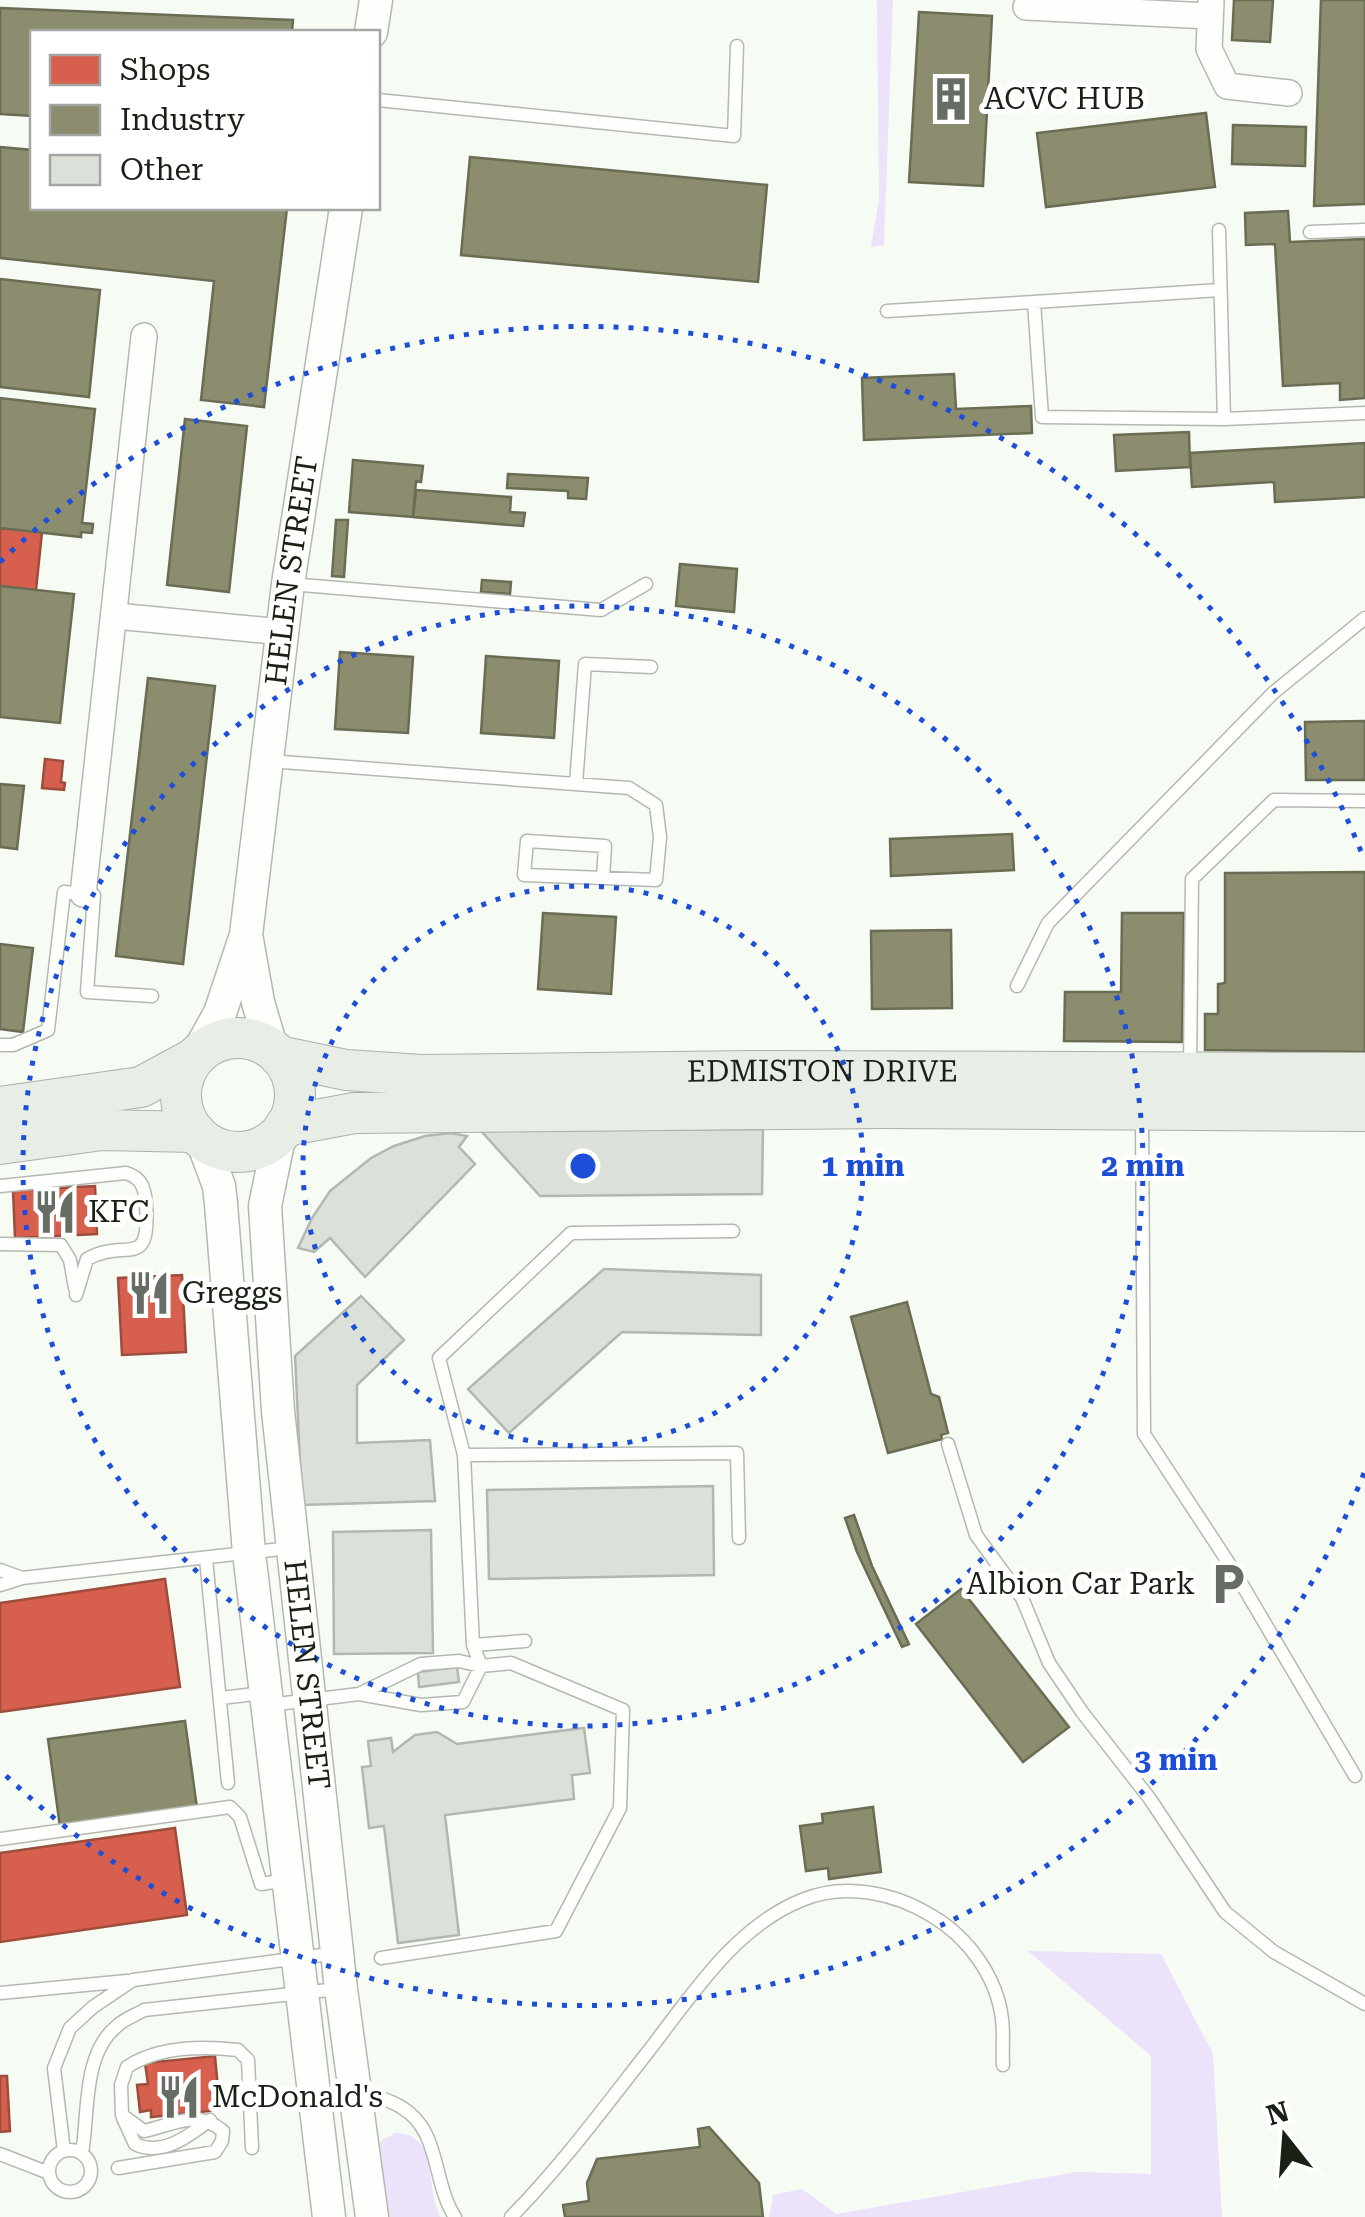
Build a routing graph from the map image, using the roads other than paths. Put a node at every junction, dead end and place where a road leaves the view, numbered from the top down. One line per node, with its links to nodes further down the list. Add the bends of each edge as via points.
1 (376, 0): 4 (street)
2 (1026, 8): 3 (street)
3 (1210, 8): 6 (street, via 1208,49 1227,86)
4 (372, 30)
5 (738, 46): 7 (lane, via 734,136)
6 (1288, 93)
7 (380, 100)
8 (346, 210): 18 (street, HELEN STREET)
9 (1219, 230): 12 (lane)
10 (1365, 230): 11 (lane)
11 (1310, 232)
12 (1220, 290): 13 (lane); 17 (lane)
13 (1034, 302): 14 (lane); 17 (lane, via 1042,417)
14 (887, 310)
15 (144, 336): 20 (street)
16 (1365, 413): 17 (lane)
17 (1224, 419)
18 (288, 584): 19 (lane, via 602,610); 22 (street, HELEN STREET)
19 (646, 584)
20 (116, 616): 22 (street); 28 (street)
21 (1365, 618): 30 (lane, via 1273,693 1048,922)
22 (282, 632): 24 (street, HELEN STREET)
23 (651, 667): 25 (lane, via 585,664)
24 (269, 760): 25 (lane); 29 (street, HELEN STREET)
25 (576, 784): 27 (lane, via 630,788 656,805 656,880)
26 (1365, 801): 35 (lane, via 1274,800 1192,879)
27 (603, 878): 27 (lane, via 524,875 527,841 606,846)
28 (83, 894): 31 (lane, via 94,895 87,992); 32 (lane, via 64,892 48,1030)
29 (246, 935): 33 (street, HELEN STREET); 34 (street, HELEN STREET, via 220,1013)
30 (1017, 986)
31 (152, 996)
32 (0, 1044)
33 (276, 1053): 34 (main road, via 248,1038 230,1038); 37 (main road, EDMISTON DRIVE, via 346,1070); 42 (main road, via 294,1088)
34 (195, 1057): 39 (main road, via 140,1087); 43 (main road, via 181,1084 181,1102)
35 (1190, 1071): 36 (main road, EDMISTON DRIVE); 38 (main road, EDMISTON DRIVE)
36 (1365, 1072)
37 (752, 1090): 38 (main road, EDMISTON DRIVE); 42 (main road, EDMISTON DRIVE, via 354,1113)
38 (880, 1090): 40 (main road, EDMISTON DRIVE)
39 (0, 1106)
40 (1142, 1109): 41 (main road, EDMISTON DRIVE); 64 (lane, via 1144,1434)
41 (1365, 1112)
42 (283, 1130): 43 (main road, via 254,1149 235,1152); 51 (street, HELEN STREET, via 265,1206)
43 (198, 1136): 44 (main road, via 102,1130); 52 (street, HELEN STREET, via 219,1186)
44 (0, 1144)
45 (0, 1186): 47 (lane, via 126,1173 145,1192 148,1234 136,1248 88,1260 76,1296 70,1260 60,1245)
46 (733, 1231): 49 (lane, via 571,1233 439,1358)
47 (0, 1244)
48 (948, 1444): 75 (lane, via 976,1534 1022,1598 1049,1663 1226,1912 1274,1952)
49 (464, 1456): 50 (lane, via 738,1453); 58 (lane)
50 (739, 1538)
51 (292, 1548): 52 (lane); 63 (street, HELEN STREET)
52 (250, 1553): 53 (lane); 62 (street, HELEN STREET)
53 (206, 1559): 55 (lane); 61 (lane)
54 (0, 1570): 55 (lane)
55 (22, 1578): 56 (lane)
56 (0, 1585)
57 (524, 1640): 58 (lane)
58 (473, 1646): 59 (lane)
59 (480, 1666): 60 (lane, via 420,1664); 60 (lane, via 463,1702 421,1705); 70 (lane, via 511,1663 624,1710 620,1808 556,1932)
60 (359, 1694): 63 (lane)
61 (222, 1698): 62 (lane); 65 (lane)
62 (266, 1699): 63 (lane); 67 (street, HELEN STREET)
63 (308, 1701): 68 (street, HELEN STREET)
64 (1355, 1776)
65 (228, 1784)
66 (0, 1839): 67 (lane, via 230,1807 240,1816 261,1884)
67 (287, 1880): 69 (street, HELEN STREET)
68 (338, 1953): 69 (lane); 72 (street, HELEN STREET)
69 (296, 1958): 71 (lane); 74 (street, HELEN STREET)
70 (381, 1958)
71 (133, 1980): 73 (lane); 76 (lane)
72 (341, 1989): 74 (lane); 79 (street, HELEN STREET)
73 (0, 1993)
74 (300, 1994): 77 (lane, via 144,2010); 86 (street, HELEN STREET)
75 (1365, 2004)
76 (93, 2007): 77 (lane, via 106,2016); 81 (lane, via 70,2028 54,2068)
77 (111, 2032): 83 (lane, via 89,2086)
78 (1002, 2065): 89 (lane, via 1002,2017 985,1968 952,1927 907,1900 856,1890 804,1898 758,1924 708,1976)
79 (355, 2088): 87 (street, HELEN STREET); 88 (lane, via 403,2107 428,2132 444,2199)
80 (252, 2148): 84 (lane, via 248,2060 238,2050 146,2054 127,2067 122,2115 144,2132 198,2117 210,2120 223,2130 222,2141 215,2152)
81 (64, 2150): 83 (lane); 85 (lane, via 52,2159)
82 (0, 2154): 85 (lane)
83 (82, 2154): 85 (lane, via 91,2172 77,2190 59,2188)
84 (118, 2168)
85 (49, 2173)
86 (330, 2217)
87 (372, 2217)
88 (455, 2217)
89 (511, 2217)

